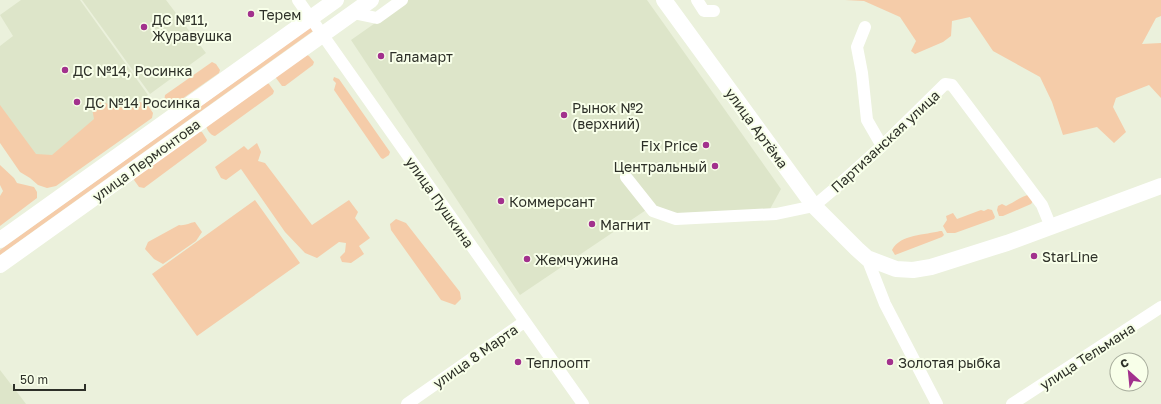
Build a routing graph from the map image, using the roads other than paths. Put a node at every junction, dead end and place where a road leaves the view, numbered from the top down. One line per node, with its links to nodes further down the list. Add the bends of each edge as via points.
1 (298, 0): 9 (street, улица Пушкина)
2 (336, 0): 9 (main road, улица Лермонтова)
3 (371, 0): 8 (main road, улица Лермонтова)
4 (402, 0): 8 (street, via 377,18)
5 (697, 0): 7 (street, via 704,11)
6 (666, 1): 15 (main road, улица Артёма)
7 (714, 11)
8 (353, 13): 11 (main road, улица Лермонтова)
9 (311, 18): 11 (street, улица Пушкина); 17 (main road, улица Лермонтова)
10 (865, 27): 12 (street, via 857,47 867,120)
11 (322, 34): 19 (main road, улица Лермонтова); 21 (street, улица Пушкина)
12 (882, 146): 15 (street, Партизанская улица); 16 (street, Партизанская улица, via 945,84 952,85 1042,205)
13 (626, 177): 15 (street, via 653,211 676,219 776,214)
14 (1161, 186): 16 (main road)
15 (814, 206): 18 (main road, улица Артёма)
16 (1051, 227): 18 (main road, via 913,270 896,269)
17 (0, 240)
18 (862, 254): 24 (street)
19 (0, 265)
20 (1161, 307): 25 (street, улица Тельмана)
21 (524, 322): 22 (street, улица 8 Марта); 23 (street, улица Пушкина)
22 (407, 404)
23 (583, 404)
24 (937, 404)
25 (1012, 404)

